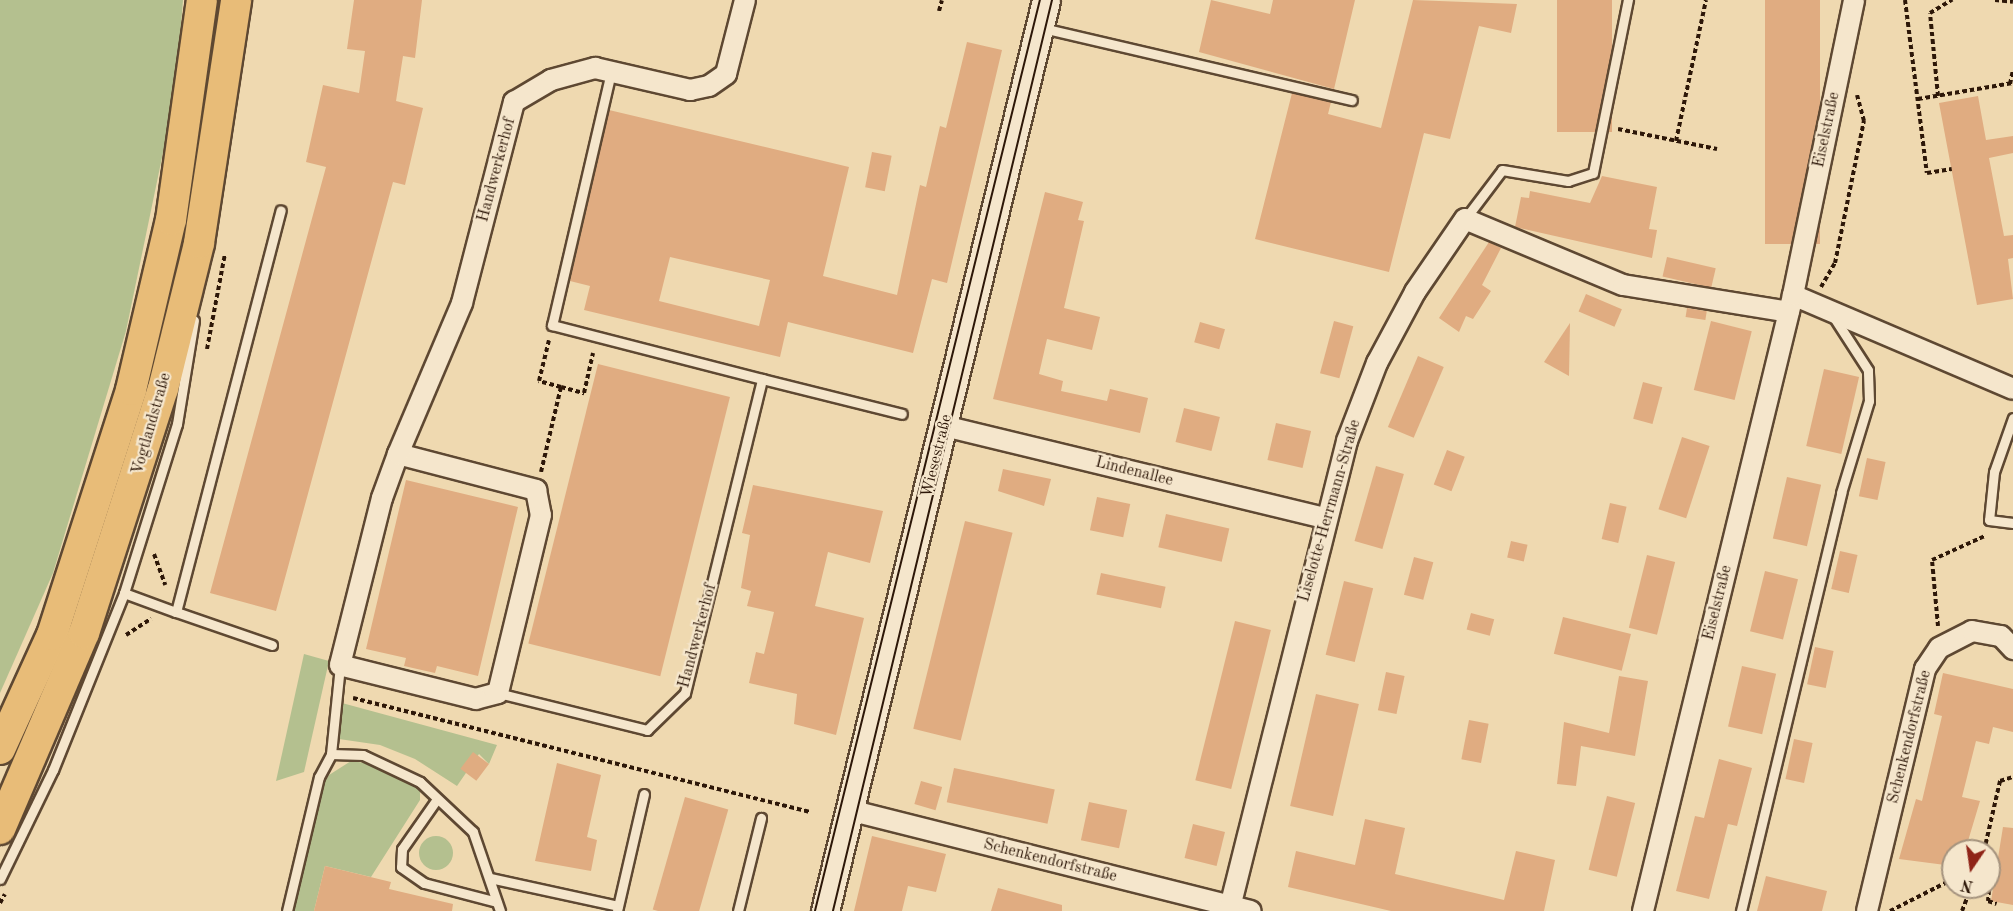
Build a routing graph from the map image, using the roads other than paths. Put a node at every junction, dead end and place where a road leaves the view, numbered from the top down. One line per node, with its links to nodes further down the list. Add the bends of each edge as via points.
1 (201, 0): 31 (main road, Vogtlandstraße, via 171,220 131,390 52,635)
2 (236, 0): 12 (main road, Vogtlandstraße)
3 (746, 0): 8 (street, Handwerkerhof, via 726,74 709,86 690,90)
4 (1046, 0): 7 (street, Wiesestraße)
5 (1628, 0): 11 (lane, via 1593,173 1568,181 1502,170)
6 (1854, 0): 13 (street, Eiselstraße)
7 (1039, 27): 9 (lane); 21 (street, Wiesestraße)
8 (611, 72): 16 (lane); 22 (street, Handwerkerhof, via 595,68 551,80 514,102 462,303)
9 (1352, 100)
10 (281, 210): 26 (lane)
11 (1464, 219): 13 (street, via 1623,285); 23 (street, Liselotte-Herrmann-Straße, via 1415,292 1377,363)
12 (199, 243): 25 (lane, via 191,351 177,424); 37 (main road, Vogtlandstraße, via 128,508 80,644)
13 (1791, 304): 14 (street); 47 (street, Eiselstraße)
14 (1820, 306): 18 (street); 48 (lane, via 1868,370 1869,401 1840,493)
15 (542, 322): 16 (lane)
16 (552, 325): 17 (lane)
17 (762, 379): 19 (lane); 30 (lane, Handwerkerhof, via 688,682 669,714 647,730)
18 (2013, 389)
19 (902, 414)
20 (2013, 418): 24 (lane, via 1994,472 1993,521)
21 (944, 426): 23 (street, Lindenallee); 35 (street, Wiesestraße)
22 (398, 454): 29 (street, Handwerkerhof); 30 (street, via 536,490 541,515)
23 (1324, 518): 42 (street, Liselotte-Herrmann-Straße)
24 (2013, 523)
25 (124, 593): 26 (lane); 39 (lane, via 53,770)
26 (176, 612): 27 (lane)
27 (272, 645)
28 (2013, 649): 49 (street, Schenkendorfstraße, via 2001,636 1972,631 1940,648 1925,669)
29 (340, 664): 30 (street, Handwerkerhof, via 476,699); 32 (lane)
30 (498, 693)
31 (0, 749)
32 (331, 754): 34 (lane, via 363,755 417,779); 43 (lane, via 320,777)
33 (644, 794): 41 (lane)
34 (437, 799): 38 (lane, via 473,832); 40 (lane, via 402,849 401,867 424,884)
35 (849, 810): 42 (street, Schenkendorfstraße); 45 (street, Wiesestraße)
36 (761, 818): 44 (lane)
37 (0, 829)
38 (490, 878): 40 (lane); 41 (lane)
39 (0, 879)
40 (499, 906)
41 (617, 908)
42 (1230, 909): 46 (street, Schenkendorfstraße)
43 (286, 911)
44 (738, 911)
45 (825, 911)
46 (1251, 911)
47 (1643, 911)
48 (1741, 911)
49 (1867, 911)

